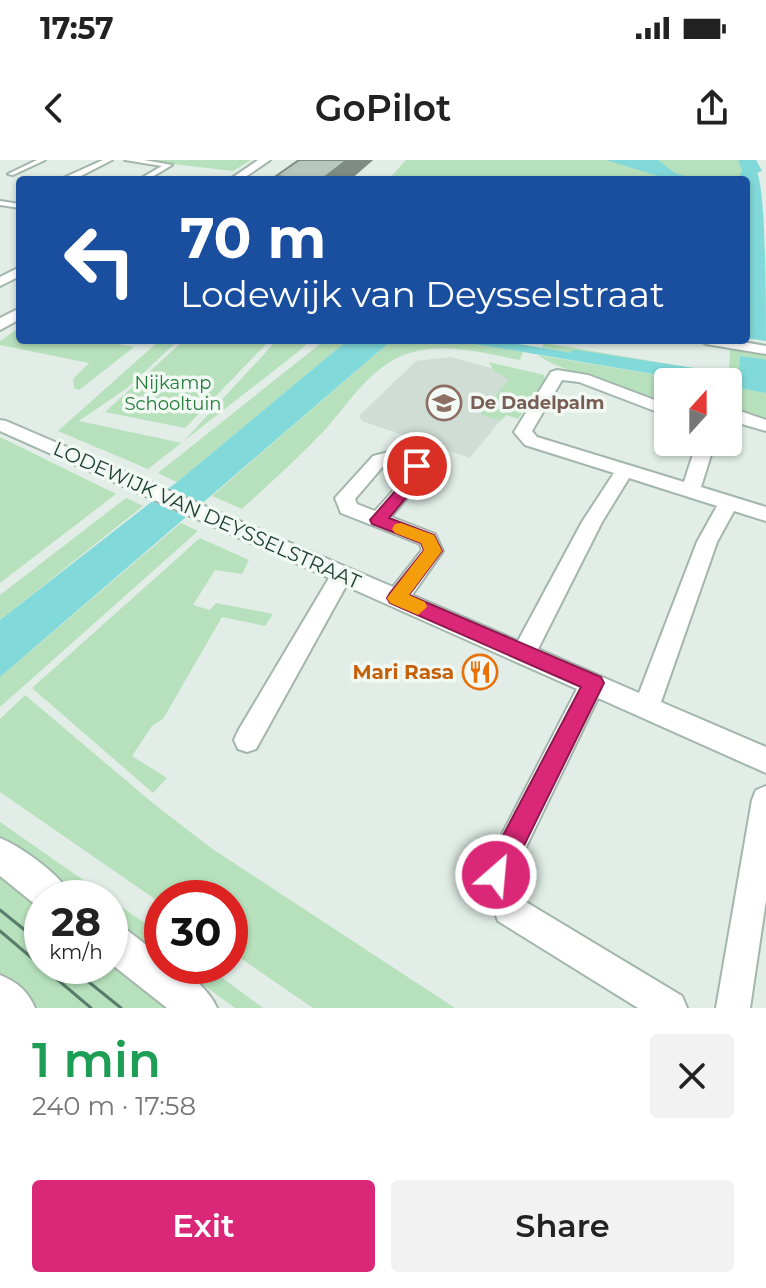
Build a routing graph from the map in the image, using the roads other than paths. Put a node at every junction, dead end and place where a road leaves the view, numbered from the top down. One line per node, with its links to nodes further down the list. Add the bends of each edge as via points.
1 (42, 160): 5 (street)
2 (109, 160): 6 (street)
3 (128, 160): 7 (street, via 169,165)
4 (265, 160): 8 (street)
5 (11, 174)
6 (72, 176)
7 (149, 176)
8 (240, 176)
9 (16, 266): 10 (street)
10 (0, 282)
11 (730, 344): 12 (street)
12 (766, 350)
13 (654, 406): 18 (street, via 582,378 557,375 523,432 531,441)
14 (742, 417): 16 (street)
15 (0, 425): 23 (street, LODEWIJK VAN DEYSSELSTRAAT)
16 (766, 426)
17 (702, 456): 19 (street)
18 (625, 470): 19 (street); 25 (street)
19 (691, 490): 20 (street)
20 (729, 502): 21 (street); 27 (street, via 707,542)
21 (766, 514)
22 (378, 520): 24 (street, via 428,539 433,551)
23 (342, 574): 24 (street, LODEWIJK VAN DEYSSELSTRAAT); 28 (street)
24 (397, 598): 25 (street, LODEWIJK VAN DEYSSELSTRAAT)
25 (523, 654): 26 (street, LODEWIJK VAN DEYSSELSTRAAT)
26 (593, 683): 27 (street, LODEWIJK VAN DEYSSELSTRAAT); 37 (street, via 496,875 509,910)
27 (646, 708): 29 (street, LODEWIJK VAN DEYSSELSTRAAT)
28 (247, 740)
29 (766, 760)
30 (766, 800): 38 (street)
31 (0, 855): 32 (street)
32 (32, 880)
33 (128, 954): 36 (street)
34 (0, 994): 35 (street)
35 (16, 1008)
36 (198, 1008)
37 (670, 1008)
38 (733, 1008)

